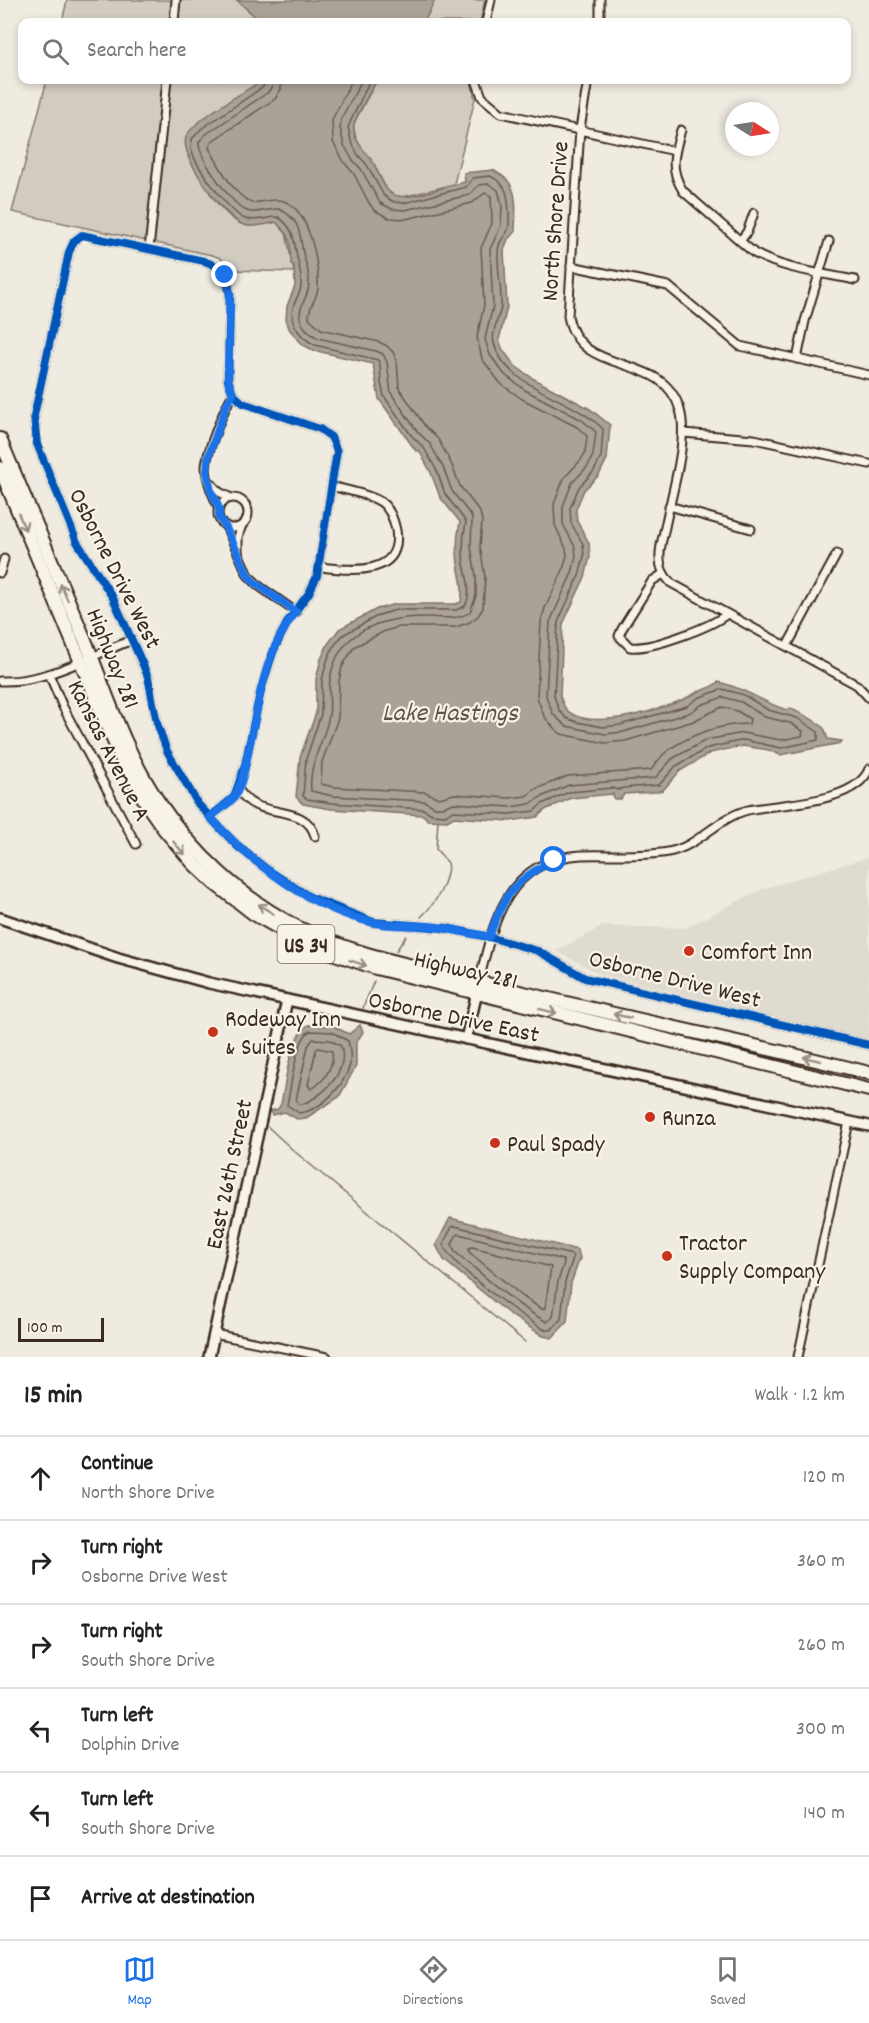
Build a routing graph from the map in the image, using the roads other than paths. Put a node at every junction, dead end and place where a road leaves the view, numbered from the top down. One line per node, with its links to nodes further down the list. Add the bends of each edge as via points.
1 (176, 0): 4 (street)
2 (491, 0): 5 (street)
3 (600, 0): 6 (street)
4 (174, 18)
5 (487, 18)
6 (600, 18)
7 (167, 84): 16 (street)
8 (477, 84): 10 (street, North Shore Drive, via 482,97 501,113)
9 (587, 84): 10 (street)
10 (580, 129): 12 (street, North Shore Drive); 17 (street, North Shore Drive)
11 (681, 130): 12 (street)
12 (675, 151): 14 (street, via 673,165 683,191)
13 (754, 213): 14 (street)
14 (740, 241): 18 (street, via 770,261)
15 (829, 241): 18 (street)
16 (149, 249): 22 (street, via 212,264 225,275 230,295 228,380); 43 (street, Osborne Drive West, via 82,235 74,241 34,416 34,436 77,542 113,598)
17 (571, 266): 20 (street, via 668,286 740,346); 23 (street, North Shore Drive, via 568,316 579,342 593,353 658,378 676,399)
18 (819, 273): 19 (street); 20 (street)
19 (855, 280)
20 (797, 359): 21 (street)
21 (869, 375)
22 (233, 394): 27 (street, via 206,465); 28 (street, via 243,403 320,429 331,437 337,451)
23 (683, 433): 25 (street, via 754,439); 30 (street, North Shore Drive)
24 (0, 439): 45 (highway, Highway 281 / US 34, one-way to 24)
25 (869, 464)
26 (0, 468): 45 (highway, Highway 281 / US 34, one-way to 45)
27 (209, 480): 29 (street); 31 (street)
28 (332, 486): 38 (street); 38 (street, via 386,507 397,539 391,556 376,567 355,571)
29 (231, 498): 31 (street); 32 (street, via 240,500 247,508 248,516)
30 (669, 506): 34 (street); 40 (street, North Shore Drive, via 660,552)
31 (219, 508): 33 (street, via 219,518)
32 (242, 525): 33 (street); 35 (street)
33 (225, 526): 35 (street)
34 (751, 529)
35 (238, 551): 41 (street, via 254,582)
36 (837, 554): 44 (street)
37 (4, 559): 39 (street)
38 (320, 567): 41 (street)
39 (0, 573)
40 (663, 574): 42 (street, via 671,583); 42 (street, via 652,581 622,629 619,636 630,647 669,639 718,622)
41 (296, 612): 51 (street, via 273,652)
42 (727, 614): 44 (street)
43 (132, 640): 45 (street); 52 (street, Osborne Drive West, via 148,677 166,751)
44 (787, 646): 48 (street, via 857,685)
45 (86, 658): 46 (street); 57 (highway, Highway 281 / US 34, via 146,783 186,839 231,883 298,928 374,957)
46 (49, 674): 47 (street); 54 (street, Kansas Avenue A)
47 (0, 681)
48 (869, 698)
49 (869, 769): 50 (street)
50 (866, 780): 56 (street, via 840,794 736,813 678,849 554,860 524,878 508,894)
51 (238, 789): 52 (street); 53 (street, via 255,805 307,821)
52 (210, 817): 56 (street, Osborne Drive West, via 237,846 288,885 336,909 373,922 446,928)
53 (315, 836)
54 (136, 844)
55 (0, 918): 58 (street, Osborne Drive East, via 118,958)
56 (489, 937): 57 (street); 60 (street, Osborne Drive West, via 538,951 585,978)
57 (478, 987): 59 (street); 61 (highway, Highway 281 / US 34, one-way to 57); 62 (highway, Highway 281 / US 34, one-way to 62)
58 (286, 1000): 59 (street, Osborne Drive East); 65 (street, East 26th Street)
59 (466, 1039): 63 (street, Osborne Drive East)
60 (869, 1045)
61 (869, 1073)
62 (869, 1090)
63 (849, 1122): 64 (street, Osborne Drive East); 68 (street)
64 (869, 1126)
65 (214, 1334): 66 (street, East 26th Street); 67 (street)
66 (208, 1357)
67 (327, 1357)
68 (798, 1357)

